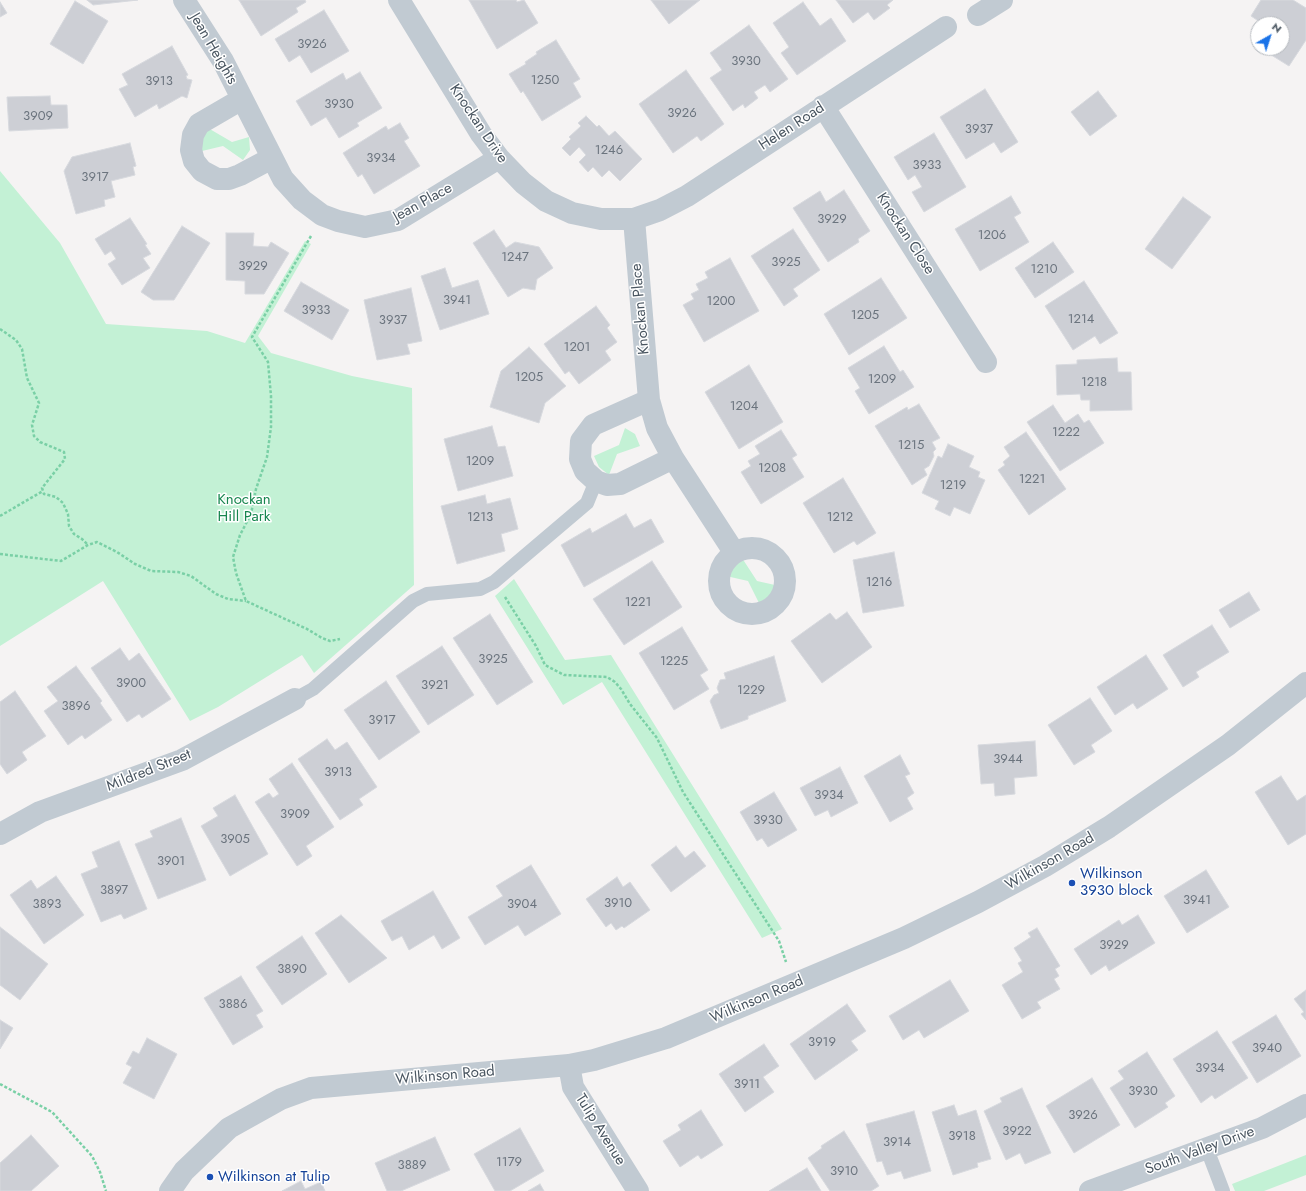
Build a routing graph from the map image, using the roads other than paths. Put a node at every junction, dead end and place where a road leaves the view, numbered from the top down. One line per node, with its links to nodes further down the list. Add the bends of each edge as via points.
1 (184, 0): 6 (street, Jean Heights, via 223,61)
2 (399, 0): 9 (street, Knockan Drive, via 481,134)
3 (1002, 0): 4 (street)
4 (978, 15)
5 (946, 27): 7 (street, Helen Road)
6 (242, 99): 8 (street, Jean Place); 8 (street, via 199,124 193,135 191,150 194,161 202,171 217,178 229,179)
7 (823, 106): 10 (street, Helen Road, via 687,196 660,210); 11 (street, Knockan Close)
8 (272, 158): 9 (street, Jean Place, via 288,184 302,200 322,215 365,227 398,220)
9 (499, 158): 10 (street, Knockan Drive, via 523,183 546,201 572,213 601,219)
10 (634, 219): 12 (street, Knockan Place)
11 (986, 362)
12 (649, 400): 13 (street, Knockan Place, via 657,428); 14 (street, via 593,425 581,441 580,459 585,471)
13 (672, 458): 14 (street, via 620,484 607,485); 15 (street, Knockan Place)
14 (596, 481): 17 (lane, via 587,503 494,582 480,590 427,594 413,601 314,689)
15 (734, 552)
16 (1306, 683): 19 (street, Wilkinson Road, via 1228,745 1115,823 1045,866 978,902 904,938 666,1038)
17 (295, 699): 18 (street, Mildred Street, via 182,760 40,812)
18 (0, 834)
19 (569, 1065): 22 (street, Wilkinson Road, via 311,1088 281,1099 229,1128 189,1166); 23 (street, Tulip Avenue, via 573,1087)
20 (1306, 1105): 21 (street, South Valley Drive, via 1262,1128)
21 (1207, 1149): 24 (street, South Valley Drive); 25 (lane)
22 (170, 1191)
23 (638, 1191)
24 (1090, 1191)
25 (1223, 1191)

